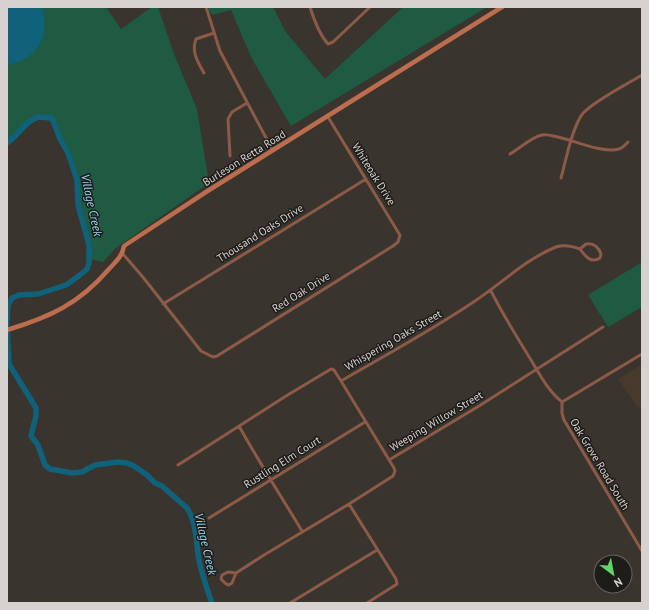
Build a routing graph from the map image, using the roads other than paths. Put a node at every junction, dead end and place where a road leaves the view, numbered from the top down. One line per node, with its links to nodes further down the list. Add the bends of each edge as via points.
1 (206, 7): 5 (street)
2 (310, 7): 3 (street, via 328,44)
3 (370, 7)
4 (502, 7): 9 (street, Burleson Retta Road)
5 (214, 33): 6 (street, via 196,39 194,45 194,51); 8 (street, via 220,51)
6 (204, 73)
7 (642, 75): 10 (street, via 586,110 579,119)
8 (247, 103): 12 (street); 14 (street, via 232,112 228,119)
9 (328, 117): 12 (street, Burleson Retta Road); 16 (street, Whiteoak Drive)
10 (572, 140): 11 (street, via 607,150 618,150); 13 (street, via 542,135); 15 (street)
11 (628, 142)
12 (273, 151): 19 (street, Burleson Retta Road, via 124,246)
13 (510, 154)
14 (230, 156)
15 (561, 178)
16 (366, 179): 17 (street, Whiteoak Drive, via 400,235); 21 (street, Thousand Oaks Drive)
17 (398, 242): 21 (street, Red Oak Drive, via 217,356 213,357 201,351)
18 (580, 249): 18 (street, Whispering Oaks Street, via 592,260 597,260 601,256 600,250 593,244 586,244); 20 (street, Whispering Oaks Street, via 567,245 556,247 520,267)
19 (122, 254): 21 (street); 23 (street, Burleson Retta Road, via 80,298 56,313)
20 (491, 291): 25 (street); 26 (street, Whispering Oaks Street)
21 (163, 304)
22 (603, 327): 25 (street, Weeping Willow Street)
23 (7, 330)
24 (642, 354): 27 (street)
25 (536, 369): 27 (street, via 555,397); 30 (street, Weeping Willow Street)
26 (342, 381): 28 (street); 29 (street, Whispering Oaks Street, via 331,369)
27 (562, 402): 37 (street, Oak Grove Road South, via 564,420)
28 (365, 422): 30 (street); 32 (street, Rustling Elm Court)
29 (239, 426): 31 (street, Whispering Oaks Street); 32 (street)
30 (389, 460): 33 (street, Weeping Willow Street, via 395,471 393,476)
31 (178, 465)
32 (271, 480): 34 (street, Rustling Elm Court); 35 (street)
33 (349, 504): 35 (street, Weeping Willow Street); 36 (street)
34 (209, 518)
35 (302, 531): 38 (street, Weeping Willow Street)
36 (377, 550): 39 (street); 40 (street, via 397,584)
37 (642, 551)
38 (236, 574): 38 (street, Weeping Willow Street, via 229,585 220,579 228,572)
39 (290, 603)
40 (367, 603)

